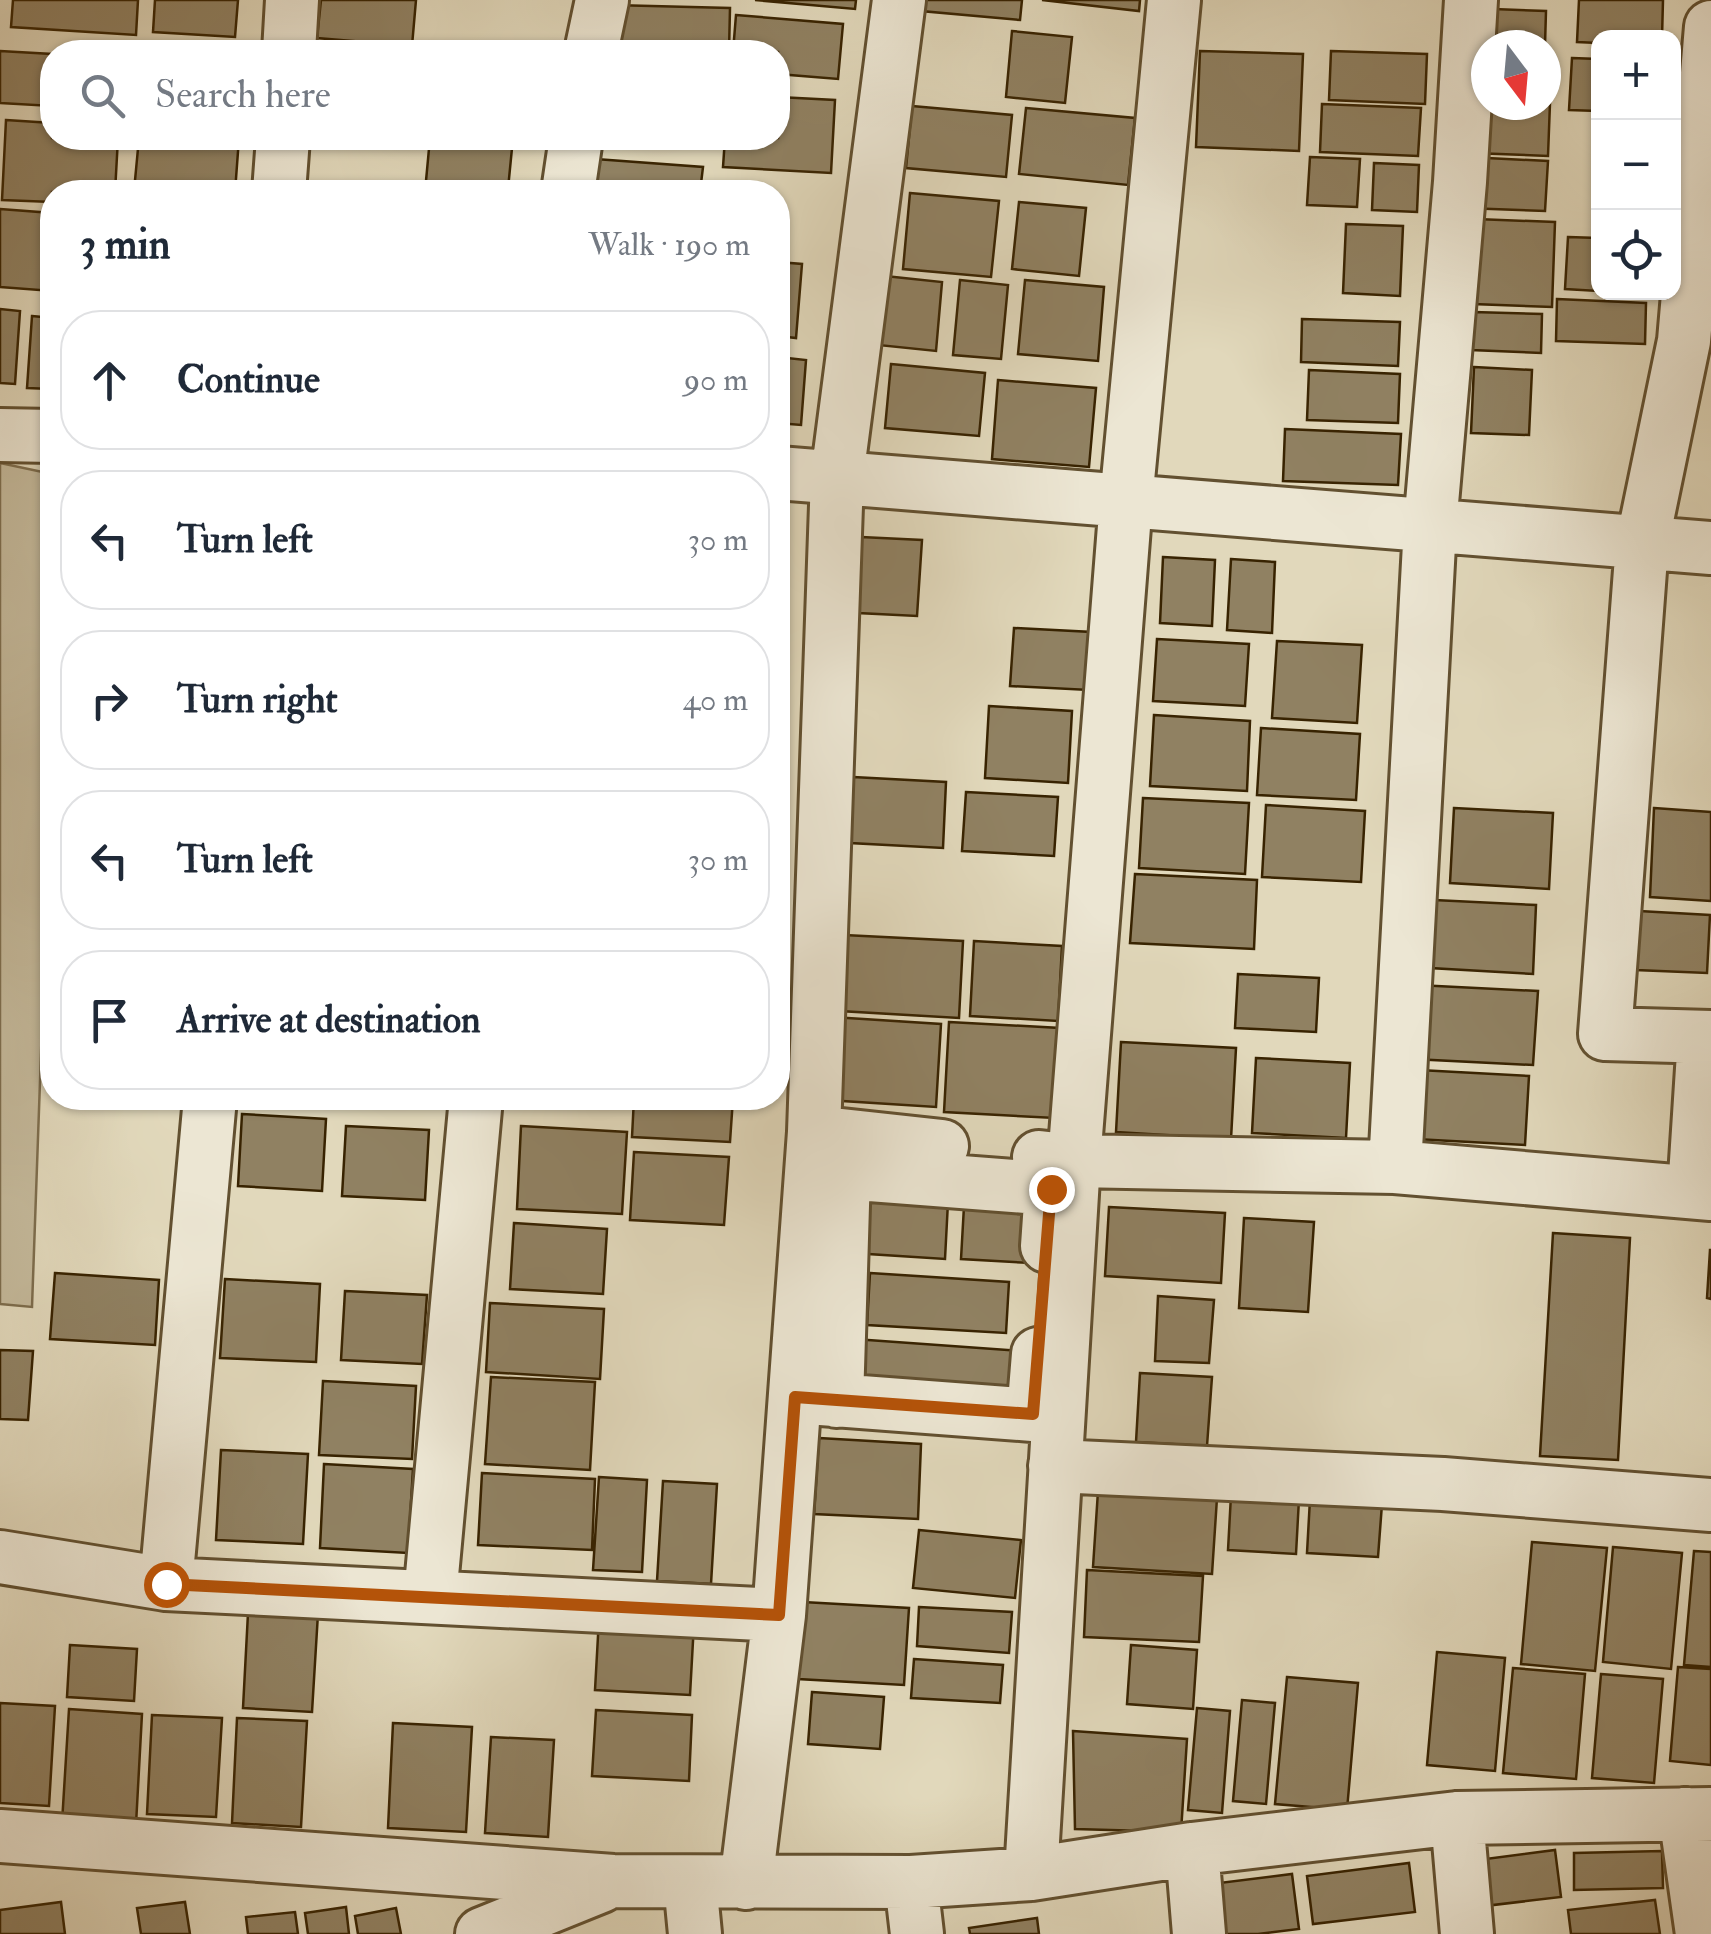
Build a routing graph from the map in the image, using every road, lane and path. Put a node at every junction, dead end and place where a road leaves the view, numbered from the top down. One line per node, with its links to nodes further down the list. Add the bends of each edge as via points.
1 (292, 0): 7 (street)
2 (602, 0): 8 (street)
3 (899, 0): 17 (street)
4 (1174, 0): 18 (street)
5 (1470, 0): 19 (street)
6 (1711, 27): 13 (street)
7 (289, 40)
8 (594, 40)
9 (282, 150): 11 (street)
10 (574, 150): 12 (street)
11 (280, 180)
12 (570, 180)
13 (1703, 214): 20 (street)
14 (0, 434): 15 (street)
15 (40, 436)
16 (790, 473): 17 (street)
17 (837, 477): 18 (street); 25 (street)
18 (1126, 502): 19 (street); 26 (street)
19 (1430, 526): 20 (street); 27 (street)
20 (1642, 544): 21 (street); 22 (street, via 1605,1034)
21 (1711, 548)
22 (1708, 1037): 28 (street)
23 (209, 1110): 33 (street)
24 (475, 1110): 34 (street)
25 (814, 1132): 26 (street); 29 (street)
26 (1074, 1161): 27 (street); 30 (street)
27 (1394, 1167): 28 (street)
28 (1702, 1193)
29 (817, 1378): 29 (street, via 1033,1414 1051,1189 844,1173); 35 (street)
30 (1054, 1466): 31 (street, via 1443,1484); 40 (street)
31 (1711, 1505)
32 (0, 1557): 33 (street)
33 (166, 1584): 34 (street)
34 (430, 1598): 35 (street)
35 (779, 1615): 44 (street)
36 (1698, 1814): 37 (street); 50 (street)
37 (1457, 1818): 39 (street); 49 (street)
38 (0, 1836): 41 (street)
39 (1192, 1849): 40 (street); 48 (street)
40 (1031, 1874): 43 (street)
41 (613, 1881): 42 (street); 45 (street)
42 (690, 1882): 44 (street); 46 (street)
43 (911, 1882): 44 (street); 47 (street)
44 (746, 1883)
45 (482, 1934)
46 (695, 1934)
47 (917, 1934)
48 (1200, 1934)
49 (1467, 1934)
50 (1702, 1934)

